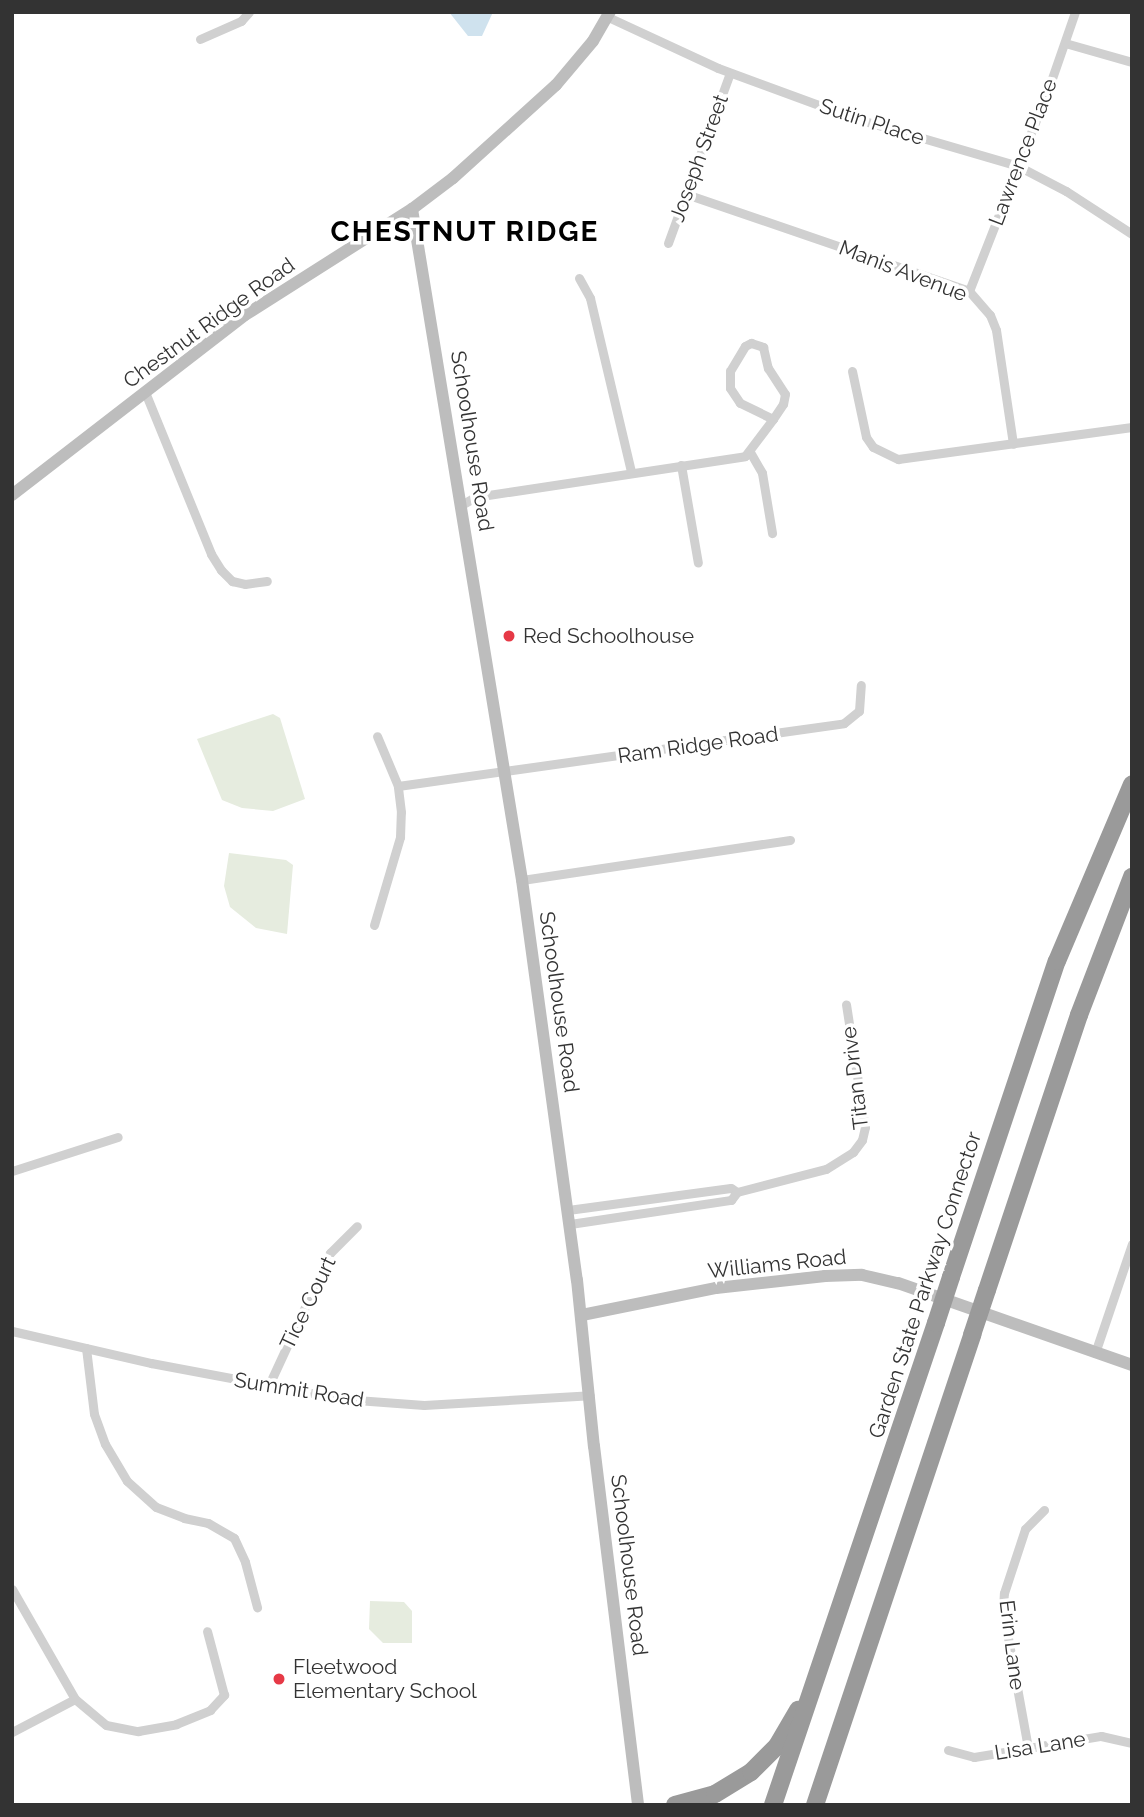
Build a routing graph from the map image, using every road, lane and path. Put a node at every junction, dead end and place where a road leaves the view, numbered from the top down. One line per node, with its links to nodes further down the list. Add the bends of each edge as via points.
1 (249, 12): 4 (street, via 241,21)
2 (1075, 12): 5 (street, Lawrence Place)
3 (609, 15): 7 (street, Sutin Place); 10 (street, Chestnut Ridge Road, via 556,85 480,156)
4 (200, 39)
5 (1065, 43): 6 (street); 8 (street, Lawrence Place)
6 (1132, 62)
7 (730, 73): 8 (street, Sutin Place, via 854,118); 9 (street, Joseph Street)
8 (1018, 166): 11 (street, Sutin Place); 14 (street, Lawrence Place)
9 (686, 194): 12 (street, Joseph Street); 14 (street, Manis Avenue)
10 (412, 209): 16 (street, Chestnut Ridge Road, via 245,315); 24 (street, Schoolhouse Road)
11 (1132, 234)
12 (668, 243)
13 (579, 278): 22 (street, via 590,298)
14 (970, 291): 19 (street, Manis Avenue, via 996,330)
15 (852, 371): 19 (street, via 866,437 888,456 909,459)
16 (145, 392): 23 (street, Chestnut Ridge Road); 27 (street, via 221,570 232,581)
17 (773, 419): 17 (street, via 785,394 768,368 763,347 751,343 730,371 730,388 740,402); 20 (street)
18 (1132, 427): 19 (street)
19 (1013, 444)
20 (750, 452): 21 (street); 25 (street, via 762,473)
21 (681, 465): 22 (street); 26 (street)
22 (631, 471): 24 (street, via 475,497)
23 (12, 495)
24 (463, 504): 30 (street, Schoolhouse Road)
25 (772, 533)
26 (698, 563)
27 (267, 581)
28 (861, 685): 30 (street, Ram Ridge Road, via 859,711 844,723)
29 (377, 736): 32 (street)
30 (506, 771): 32 (street, Ram Ridge Road); 35 (street, Schoolhouse Road)
31 (1132, 784): 54 (highway, Garden State Parkway Connector, bridge, via 1057,961)
32 (398, 786): 36 (street, via 400,837)
33 (790, 839): 35 (street)
34 (1132, 877): 56 (highway, bridge, via 1076,1024)
35 (522, 880): 40 (street, Schoolhouse Road)
36 (374, 925)
37 (846, 1004): 40 (street, Titan Drive, via 865,1127 853,1152 826,1170 737,1192 731,1188)
38 (118, 1137): 39 (street)
39 (12, 1171)
40 (569, 1217): 43 (street, Schoolhouse Road)
41 (357, 1226): 48 (street, Tice Court, via 330,1253)
42 (1132, 1244): 46 (street)
43 (582, 1315): 46 (street, Williams Road, via 716,1288 862,1275 898,1283); 49 (street, Schoolhouse Road)
44 (12, 1331): 45 (street, Summit Road)
45 (86, 1348): 48 (street, Summit Road); 52 (street, via 94,1414 127,1481 156,1507 208,1523 234,1538)
46 (1095, 1353): 47 (street, Williams Road)
47 (1132, 1365)
48 (268, 1387): 49 (street, Summit Road, via 411,1405)
49 (590, 1395): 61 (street, Schoolhouse Road)
50 (1044, 1510): 59 (street, Erin Lane, via 1025,1529 1004,1593 1003,1610)
51 (12, 1588): 55 (street)
52 (257, 1607)
53 (206, 1631): 55 (street, via 224,1695 210,1710 176,1724 138,1731 106,1725)
54 (825, 1657): 62 (highway, via 791,1724 763,1762 721,1791); 63 (highway, Garden State Parkway Connector)
55 (75, 1699): 57 (street)
56 (846, 1714): 64 (highway); 65 (highway)
57 (12, 1732)
58 (1132, 1743): 59 (street, Lisa Lane, via 1101,1737)
59 (1028, 1748): 60 (street, Lisa Lane, via 974,1757)
60 (948, 1750)
61 (638, 1805)
62 (675, 1805)
63 (773, 1805)
64 (815, 1805)
65 (823, 1805)

